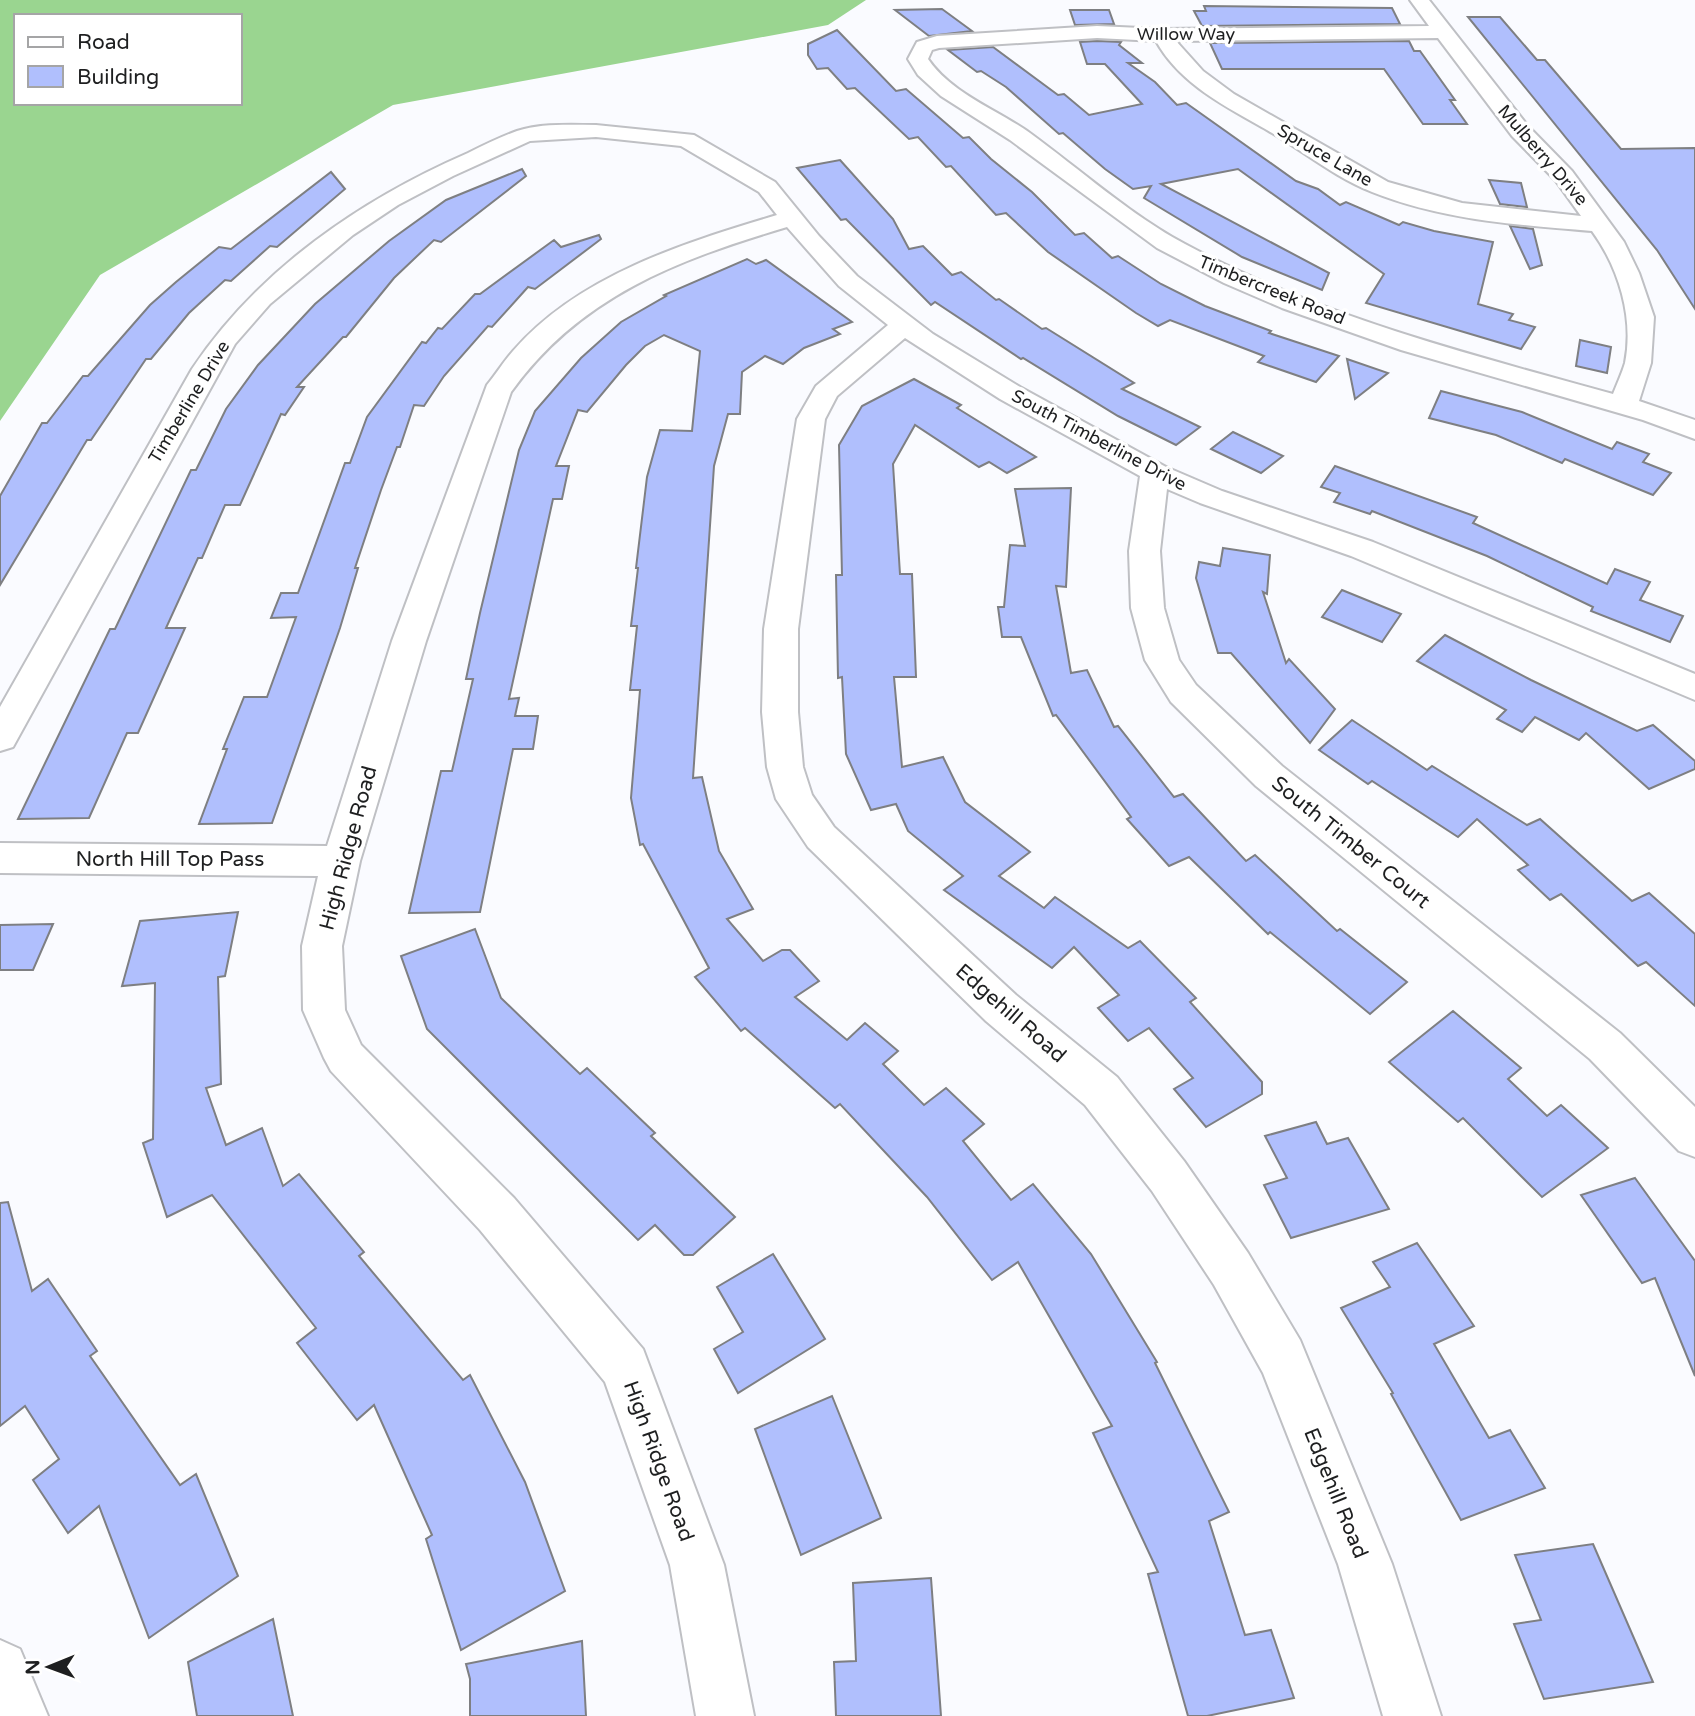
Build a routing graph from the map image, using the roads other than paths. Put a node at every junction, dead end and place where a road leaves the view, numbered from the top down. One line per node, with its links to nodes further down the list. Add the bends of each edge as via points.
1 (1419, 0): 2 (street, Mulberry Drive)
2 (1444, 32): 3 (street, Willow Way); 7 (street, Mulberry Drive, via 1520,131 1564,176)
3 (1163, 36): 4 (street, Willow Way, via 1097,32); 7 (street, Spruce Lane, via 1181,62 1226,97 1380,187 1484,214)
4 (928, 45): 9 (street, Timbercreek Road, via 918,59 923,70 1174,249 1377,333)
5 (596, 131): 6 (street, South Timberline Drive, via 686,140 767,187); 13 (street, Timberline Drive, via 524,136 445,171 345,230 261,299 206,369)
6 (792, 218): 8 (street, South Timberline Drive, via 848,281); 15 (street, High Ridge Road, via 664,259 618,284 535,342 512,367 497,391 409,641)
7 (1601, 225): 9 (street, Mulberry Drive, via 1627,272 1641,317 1637,363)
8 (904, 325): 11 (street, South Timberline Drive, via 1010,393); 20 (street, Edgehill Road, via 826,392 811,419 781,629 780,712 785,767 795,799 831,847 1001,1008 1101,1091 1231,1269 1282,1358 1365,1564)
9 (1623, 406): 10 (street, Timbercreek Road)
10 (1695, 430)
11 (1156, 473): 12 (street, South Timberline Drive, via 1362,549); 16 (street, South Timber Court, via 1147,504 1146,585 1155,642 1174,681 1269,776 1605,1046)
12 (1695, 688)
13 (0, 738)
14 (0, 858): 15 (street, North Hill Top Pass)
15 (341, 861): 19 (street, High Ridge Road, via 322,946 324,1010 346,1058 497,1214 625,1367 697,1565)
16 (1695, 1137)
17 (0, 1670): 18 (street)
18 (19, 1716)
19 (725, 1716)
20 (1412, 1716)

